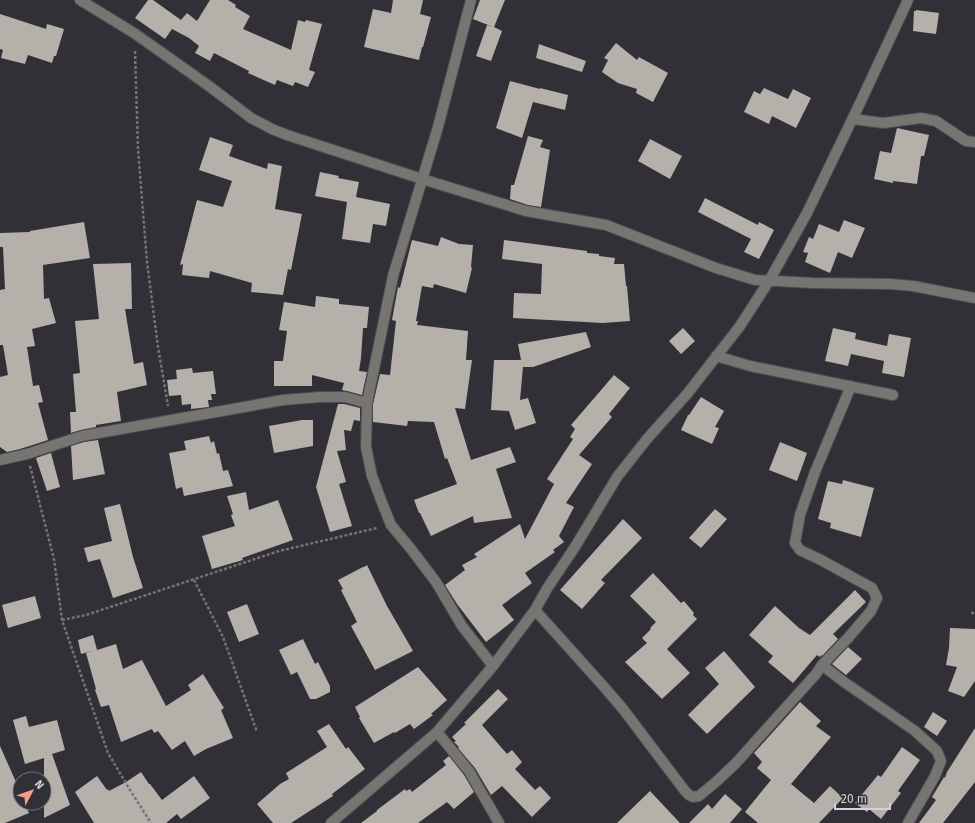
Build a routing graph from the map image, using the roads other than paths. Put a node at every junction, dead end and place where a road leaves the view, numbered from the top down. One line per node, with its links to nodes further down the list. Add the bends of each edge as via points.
1 (80, 0): 6 (street, via 134,33 251,118 272,129)
2 (471, 0): 6 (street)
3 (908, 0): 4 (street)
4 (853, 119): 5 (street, via 883,123 921,118 936,121 966,141); 7 (street)
5 (975, 142)
6 (422, 179): 7 (street, via 526,211 606,225 716,268 755,280); 12 (street, via 393,276)
7 (769, 281): 8 (street, via 891,284); 9 (street, via 740,326)
8 (975, 298)
9 (716, 356): 10 (street, via 750,366); 14 (street, via 616,477)
10 (851, 386): 11 (street); 15 (street, via 815,472 800,515 795,543 800,550 872,588 877,598 872,611)
11 (893, 395)
12 (368, 402): 13 (street, via 345,396 291,399 82,436); 16 (street, via 366,446 372,476 391,525 436,582 462,626)
13 (0, 460)
14 (535, 610): 15 (street, via 623,709 685,791 693,797 699,796 736,763); 16 (street)
15 (822, 665): 20 (street, via 915,731 937,751 941,761 935,776)
16 (493, 666): 17 (street)
17 (437, 732): 18 (street); 19 (street, via 470,771)
18 (331, 823)
19 (499, 823)
20 (908, 823)

